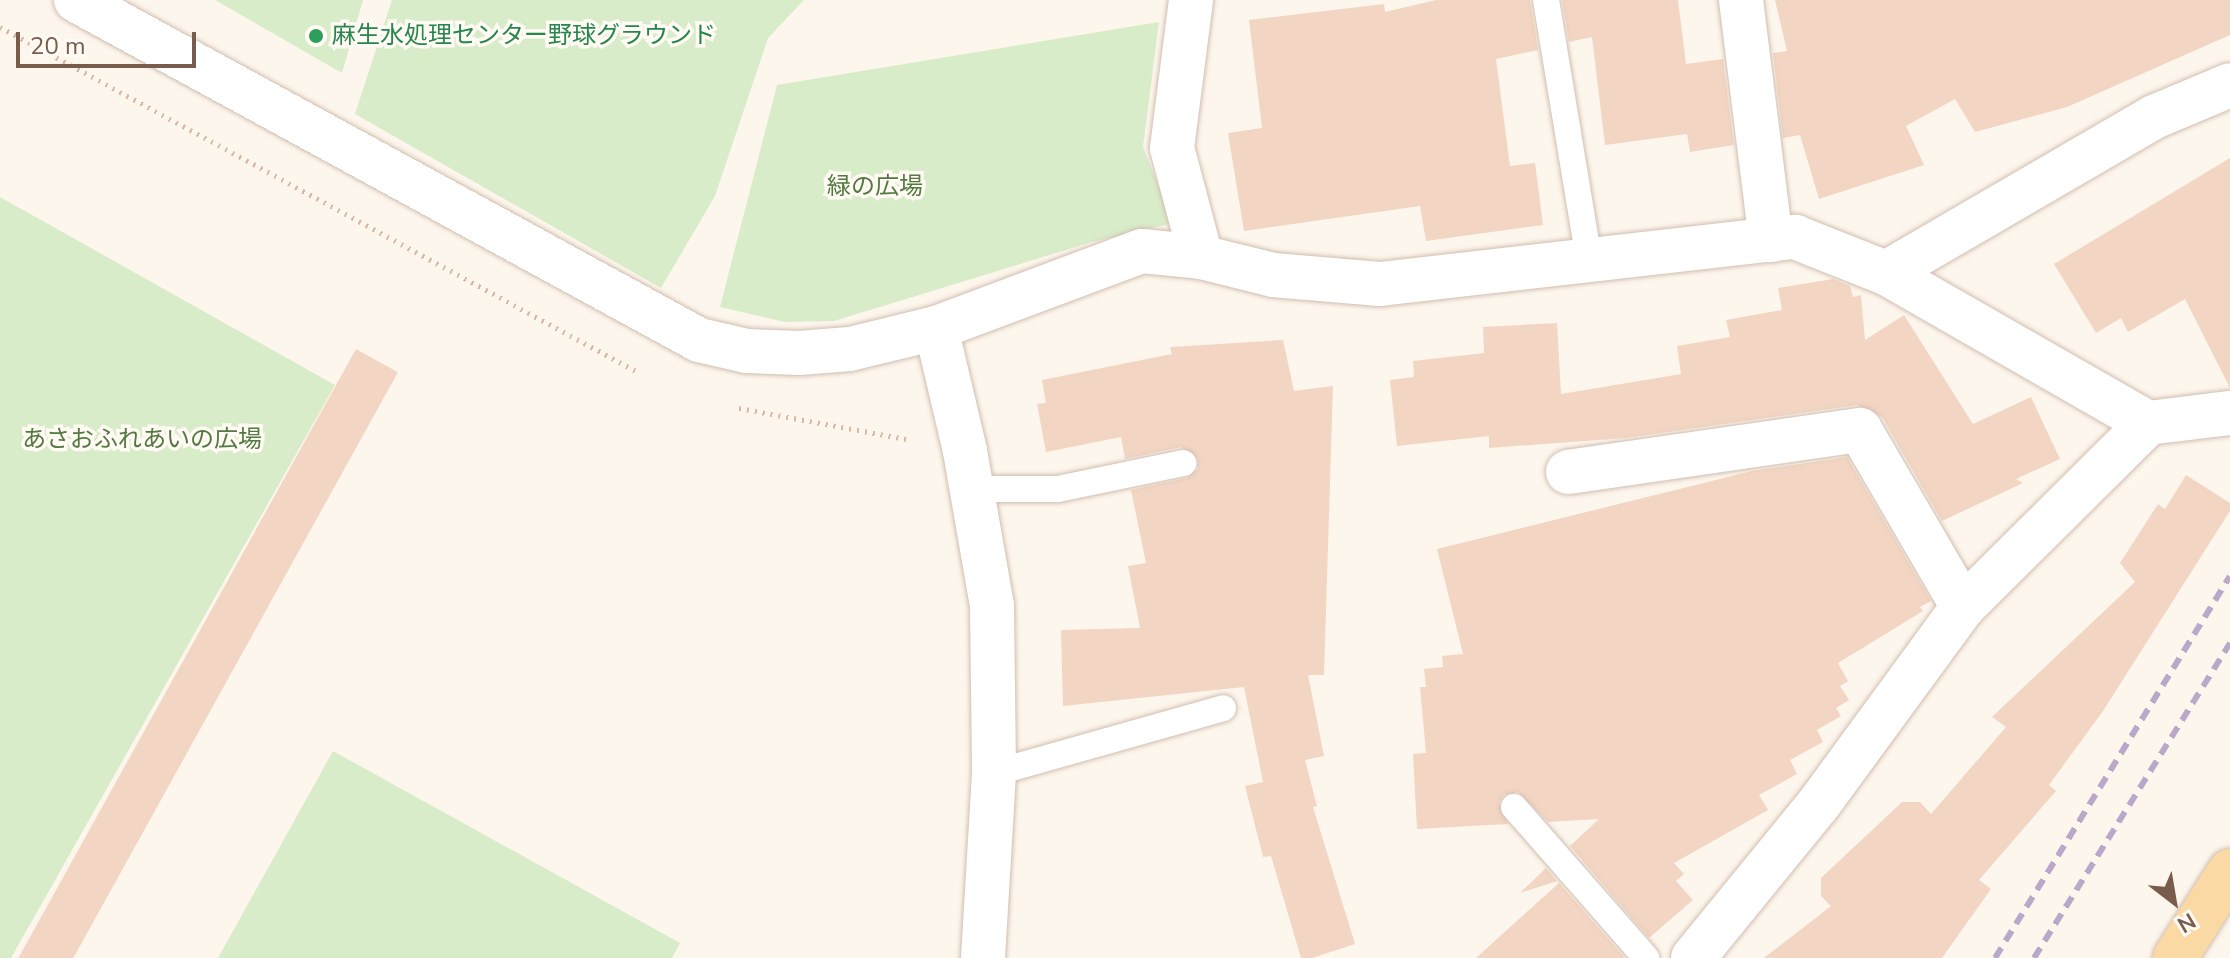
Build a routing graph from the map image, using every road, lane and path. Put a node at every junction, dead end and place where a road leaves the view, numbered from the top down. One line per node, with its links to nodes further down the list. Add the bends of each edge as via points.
1 (76, 0): 10 (street, via 699,340 747,351 799,353 850,349)
2 (1191, 0): 7 (street, via 1172,148)
3 (1546, 0): 8 (lane)
4 (1741, 0): 6 (street)
5 (2230, 85): 9 (street, via 2154,117)
6 (1771, 240): 8 (street); 9 (street, via 1795,237)
7 (1201, 257): 8 (street, via 1273,275 1380,284); 10 (street, via 1142,251)
8 (1589, 259)
9 (1886, 273): 12 (street)
10 (936, 328): 15 (street)
11 (2230, 413): 12 (street)
12 (2148, 423): 16 (street)
13 (1183, 463): 15 (lane, via 1058,489)
14 (1568, 472): 16 (street, via 1860,430)
15 (972, 489): 18 (street, via 992,606)
16 (1963, 607): 23 (street, via 1818,805)
17 (1223, 708): 18 (lane)
18 (994, 773): 21 (street)
19 (1514, 807): 22 (lane)
20 (2230, 871): 24 (main road)
21 (983, 958)
22 (1646, 958)
23 (1693, 958)
24 (2175, 958)

